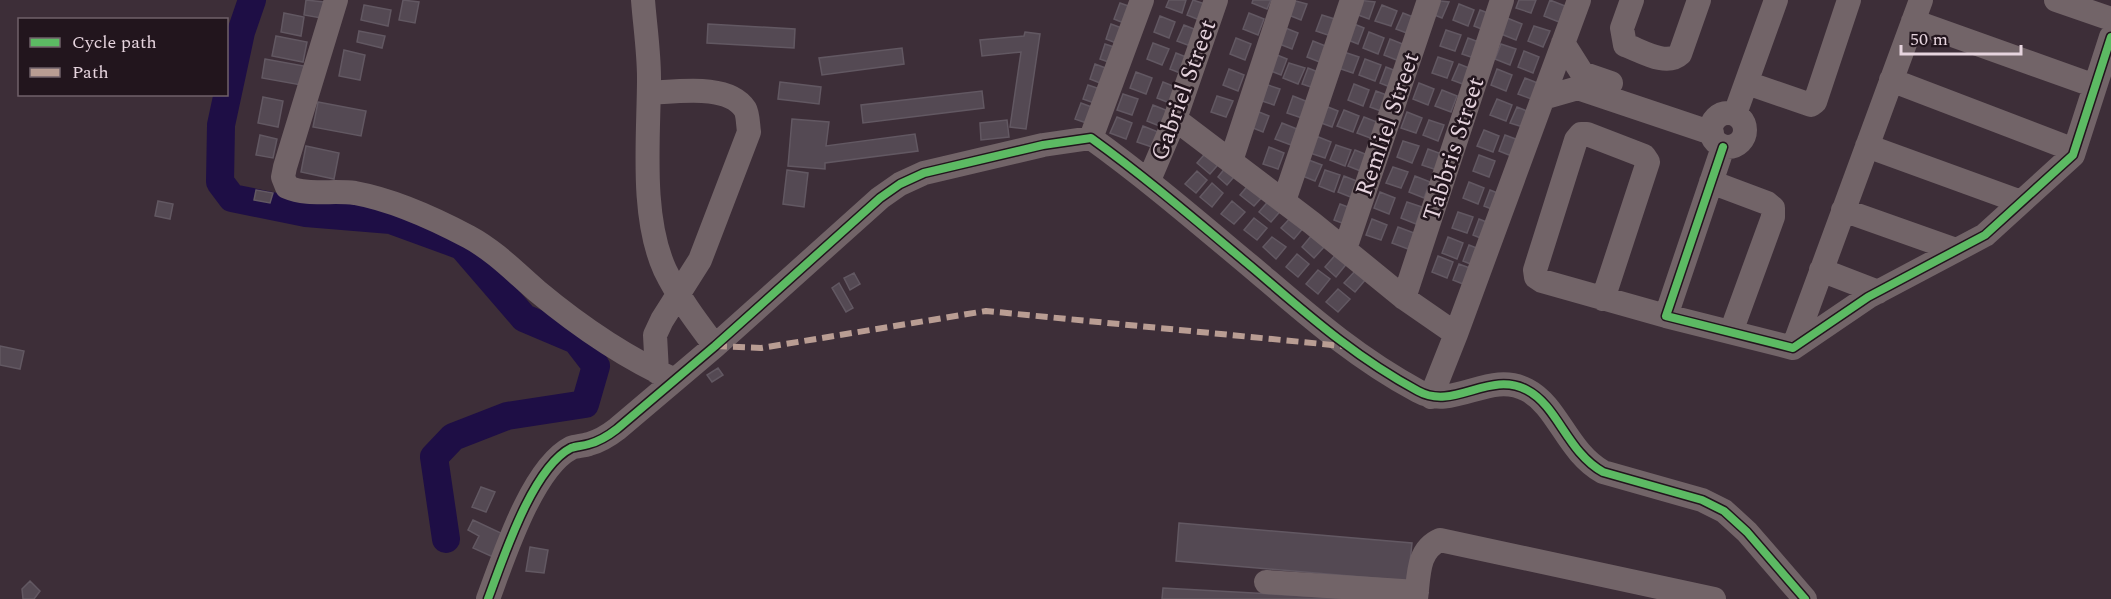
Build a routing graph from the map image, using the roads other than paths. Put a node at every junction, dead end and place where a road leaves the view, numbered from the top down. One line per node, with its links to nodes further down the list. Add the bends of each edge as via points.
1 (336, 0): 48 (street, via 285,167 287,187 379,199 471,238 586,328)
2 (643, 0): 23 (street)
3 (1142, 0): 27 (street)
4 (1216, 0): 25 (street, Gabriel Street)
5 (1284, 0): 30 (street)
6 (1352, 0): 33 (street)
7 (1429, 0): 36 (street, Remliel Street)
8 (1502, 0): 41 (street, Tabbris Street)
9 (1579, 0): 18 (street)
10 (1632, 0): 11 (street, via 1623,28 1625,45 1666,60 1680,54)
11 (1699, 0)
12 (1776, 0): 21 (street)
13 (1850, 0): 21 (street, via 1815,102 1811,105)
14 (2056, 0): 16 (street)
15 (1917, 11): 20 (street); 22 (street)
16 (2111, 20)
17 (2111, 37): 22 (street)
18 (1563, 43): 19 (street); 24 (street)
19 (1580, 80): 24 (street); 26 (street)
20 (1891, 80): 28 (street); 29 (street)
21 (1747, 83): 26 (street)
22 (2095, 86): 29 (street)
23 (649, 93): 40 (street, via 647,172 655,234 664,269); 40 (street, via 696,91 731,95 746,110 749,132 739,162 700,260)
24 (1543, 98): 45 (street)
25 (1175, 119): 30 (street); 31 (street, Gabriel Street)
26 (1721, 128): 32 (street)
27 (1091, 138): 31 (street); 46 (street, via 924,173 900,184)
28 (1867, 146): 34 (street); 35 (street)
29 (2074, 150): 34 (street)
30 (1231, 161): 33 (street)
31 (1149, 180): 49 (street, via 1344,346)
32 (1711, 182): 43 (street); 44 (street, via 1773,208)
33 (1284, 201): 36 (street)
34 (2021, 202): 37 (street, via 1985,235)
35 (1843, 210): 37 (street); 38 (street)
36 (1345, 249): 41 (street)
37 (1956, 250): 39 (street)
38 (1821, 270): 39 (street); 47 (street)
39 (1878, 292): 47 (street)
40 (678, 296): 46 (street); 48 (street, via 655,335)
41 (1404, 298): 45 (street)
42 (1603, 299): 42 (street, via 1542,281 1535,270 1581,134 1644,156 1648,162); 43 (street)
43 (1666, 316): 44 (street)
44 (1731, 332): 47 (street)
45 (1456, 334): 49 (street)
46 (715, 346): 48 (street)
47 (1792, 348)
48 (666, 376): 53 (street, via 617,429 603,439 571,448 541,477)
49 (1431, 397): 52 (street, via 1501,383 1529,390 1542,401 1590,465 1724,511 1755,540)
50 (1266, 582): 51 (street)
51 (1416, 595): 54 (street, via 1422,555 1428,545 1440,540)
52 (1802, 598)
53 (488, 599)
54 (1714, 599)

